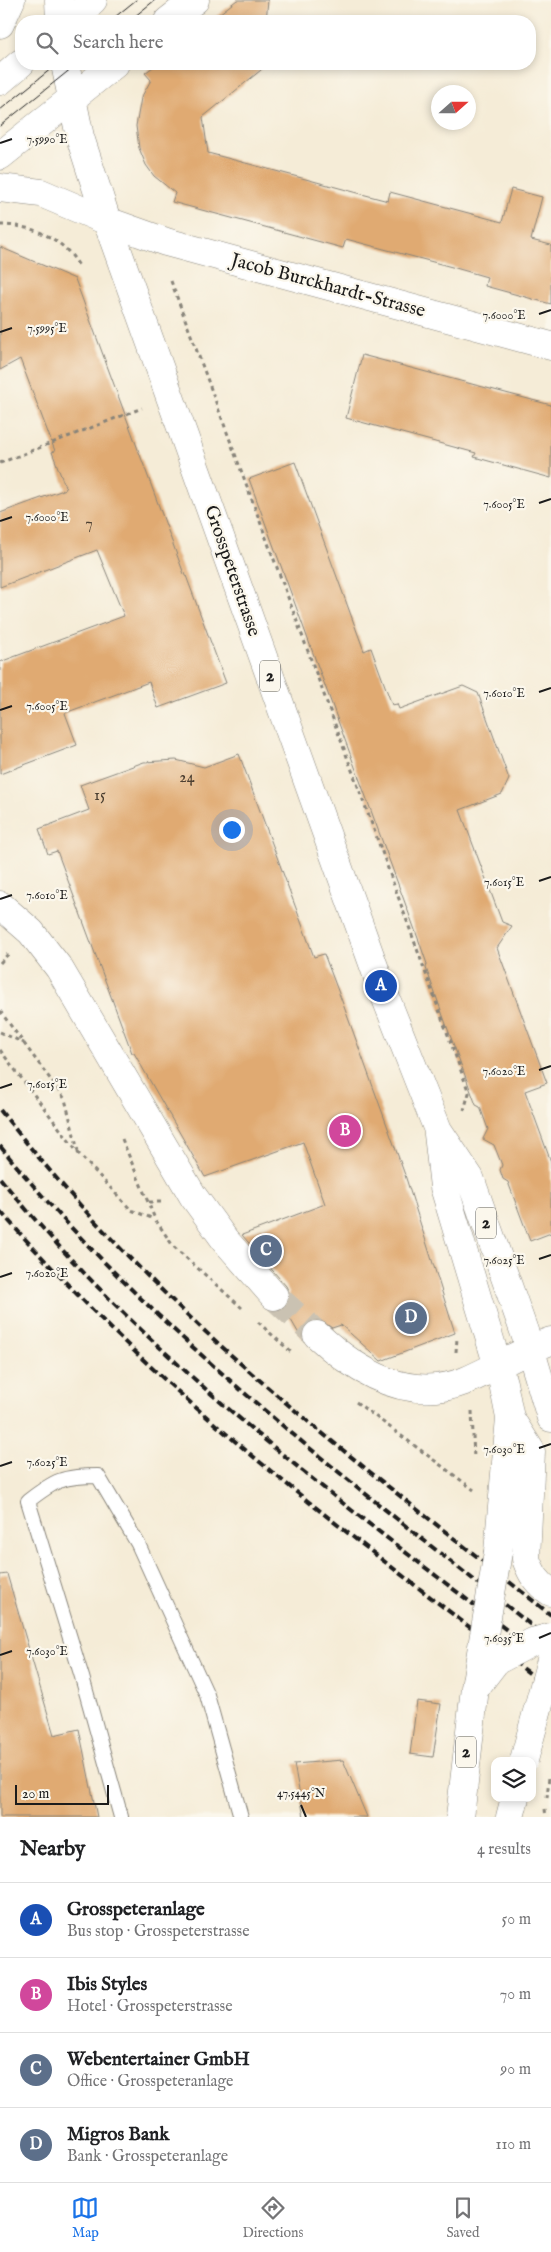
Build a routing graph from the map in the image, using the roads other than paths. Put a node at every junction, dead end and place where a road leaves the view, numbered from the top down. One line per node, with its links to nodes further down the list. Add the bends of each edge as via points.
1 (11, 0): 8 (main road)
2 (59, 0): 5 (main road)
3 (93, 0): 6 (main road)
4 (195, 0): 7 (main road)
5 (60, 15)
6 (77, 15)
7 (176, 15)
8 (0, 24)
9 (15, 68): 12 (main road)
10 (66, 70): 13 (main road, Grosspeterstrasse / 2)
11 (107, 70): 13 (main road)
12 (0, 81)
13 (70, 99): 14 (main road); 16 (main road, Grosspeterstrasse / 2)
14 (0, 156)
15 (0, 188): 16 (main road, Jacob Burckhardt-Strasse, via 41,193)
16 (107, 221): 17 (main road, Jacob Burckhardt-Strasse, via 166,242); 19 (main road, Grosspeterstrasse / 2, via 381,986)
17 (551, 346)
18 (0, 905): 20 (main road, via 31,932 59,968 193,1196)
19 (438, 1130): 22 (main road, Grosspeterstrasse / 2, via 470,1178); 23 (main road, Grosspeterstrasse, via 444,1187)
20 (274, 1296)
21 (317, 1335): 23 (main road, via 336,1353 398,1386 437,1390)
22 (538, 1337): 23 (main road); 25 (main road, Grosspeterstrasse / 2)
23 (498, 1366): 24 (main road, Grosspeterstrasse / 2)
24 (510, 1418): 26 (main road, Grosspeterstrasse, via 531,1451 526,1559 532,1574 542,1587); 29 (main road, Grosspeterstrasse / 2, bridge, via 498,1552)
25 (551, 1418)
26 (551, 1592)
27 (551, 1637): 29 (main road, bridge, via 532,1642 496,1660)
28 (551, 1660): 30 (main road, bridge)
29 (475, 1688): 34 (main road, 2)
30 (525, 1757)
31 (514, 1802): 35 (main road)
32 (121, 1817): 33 (lane, via 28,1501 54,1481 75,1476 98,1476 138,1544 207,1695)
33 (240, 1817)
34 (460, 1817)
35 (510, 1817)

